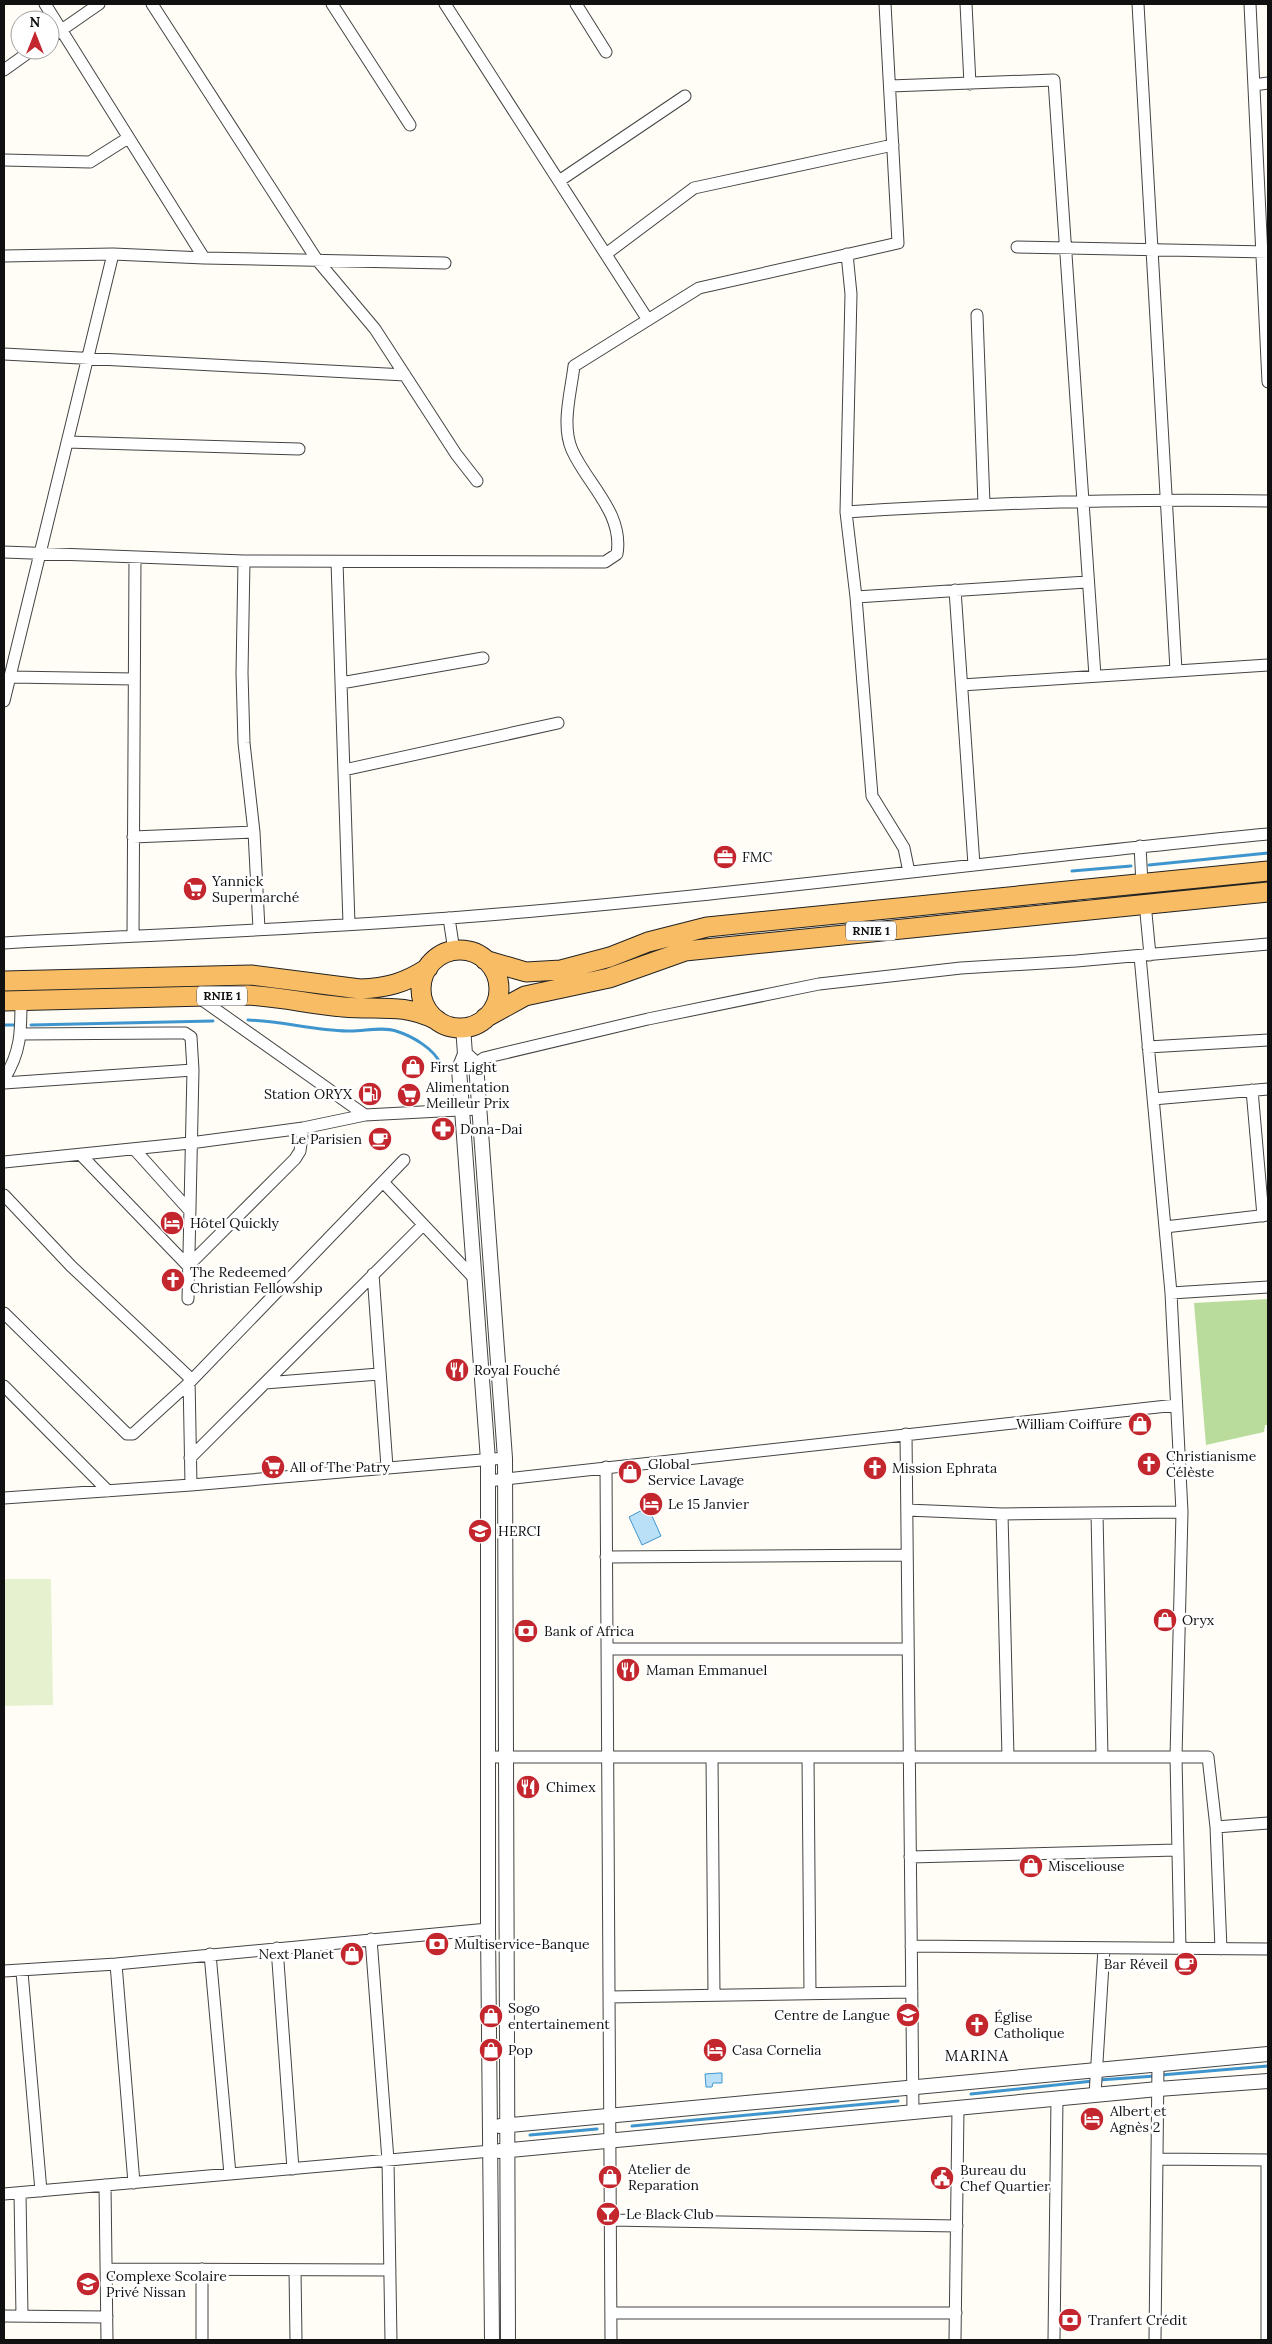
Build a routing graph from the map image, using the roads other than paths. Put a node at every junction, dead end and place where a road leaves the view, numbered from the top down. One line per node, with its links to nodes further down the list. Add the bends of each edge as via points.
1 (44, 4): 11 (street)
2 (99, 4): 11 (street)
3 (152, 4): 34 (street)
4 (332, 4): 20 (street)
5 (445, 4): 24 (street)
6 (576, 4): 12 (street)
7 (885, 4): 18 (street)
8 (966, 4): 15 (street)
9 (1138, 4): 27 (street)
10 (1250, 4): 17 (street)
11 (61, 30): 21 (street)
12 (606, 52)
13 (18, 60): 14 (street)
14 (4, 70)
15 (970, 84): 18 (street); 26 (street, via 1054,80)
16 (1268, 84): 17 (street)
17 (1254, 85): 28 (street)
18 (890, 86): 22 (street)
19 (685, 96): 24 (street)
20 (410, 125)
21 (128, 138): 23 (street, via 90,162); 33 (street)
22 (893, 145): 30 (street, via 694,188); 31 (street, via 898,243)
23 (4, 160)
24 (559, 181): 30 (street)
25 (1017, 247): 26 (street)
26 (1065, 247): 27 (street); 47 (street)
27 (1152, 250): 28 (street); 45 (street)
28 (1264, 252): 41 (street)
29 (113, 254): 32 (street); 33 (street); 39 (street)
30 (606, 254): 37 (street)
31 (847, 254): 37 (street, via 699,288); 49 (street, via 851,294)
32 (4, 256)
33 (204, 258): 34 (street)
34 (317, 260): 35 (street); 40 (street, via 376,329)
35 (445, 263)
36 (977, 315): 48 (street)
37 (648, 320): 54 (street, via 574,366 566,428 571,450 612,516 618,538 617,554 605,562)
38 (4, 354): 39 (street)
39 (88, 357): 40 (street); 42 (street)
40 (405, 375): 44 (street)
41 (1268, 382)
42 (67, 442): 43 (street); 51 (street)
43 (298, 450)
44 (477, 481)
45 (1166, 499): 46 (street); 47 (street); 60 (street)
46 (1268, 500)
47 (1082, 502): 48 (street); 55 (street)
48 (984, 504): 49 (street)
49 (846, 512): 57 (street)
50 (4, 552): 51 (street)
51 (40, 554): 52 (street); 62 (street)
52 (135, 557): 53 (street); 63 (street)
53 (244, 561): 54 (street); 69 (street, via 244,743)
54 (337, 562): 64 (street)
55 (1088, 582): 56 (street); 61 (street)
56 (955, 590): 57 (street); 65 (street)
57 (856, 597): 74 (street, via 872,796 904,848)
58 (483, 658): 64 (street)
59 (1268, 665): 60 (street)
60 (1176, 670): 61 (street)
61 (1095, 676): 65 (street)
62 (10, 677): 63 (street); 66 (street)
63 (134, 679): 71 (street)
64 (341, 683): 68 (street)
65 (962, 685): 73 (street)
66 (4, 701)
67 (558, 723): 68 (street)
68 (344, 770): 80 (street)
69 (254, 832): 71 (street); 81 (street)
70 (1268, 834): 72 (street)
71 (133, 837): 82 (street)
72 (1140, 846): 73 (street); 76 (street)
73 (974, 865): 74 (street)
74 (908, 872): 79 (street)
75 (1268, 872): 76 (highway, RNIE 1)
76 (1142, 884): 87 (highway, RNIE 1, via 707,927 561,970 526,972)
77 (1268, 892): 78 (highway, RNIE 1)
78 (1145, 904): 86 (street); 92 (highway, RNIE 1, via 685,951 609,978 525,996)
79 (449, 918): 80 (street); 85 (street)
80 (349, 924): 81 (street)
81 (259, 929): 82 (street)
82 (132, 936): 83 (street)
83 (4, 944)
84 (1268, 944): 86 (street)
85 (454, 951): 87 (highway, RNIE 1, via 471,952); 88 (highway, RNIE 1, via 439,957)
86 (1145, 955): 97 (street); 99 (street, via 952,969 819,984 648,1019 484,1058)
87 (485, 960): 92 (highway, via 496,975 499,988 496,1003)
88 (428, 968): 89 (highway, RNIE 1, via 402,984 375,988 251,975); 93 (highway, via 422,983 422,996 426,1008)
89 (4, 981)
90 (198, 997): 91 (highway, RNIE 1); 93 (highway, RNIE 1, via 247,995 346,1007 394,1007 420,1012); 108 (street)
91 (12, 1001): 95 (street)
92 (485, 1018): 94 (highway, RNIE 1)
93 (437, 1020): 94 (highway, RNIE 1, via 448,1026)
94 (463, 1027): 98 (street)
95 (21, 1034): 100 (street, via 185,1033 191,1037); 101 (street, via 14,1062)
96 (1268, 1040): 97 (street)
97 (1148, 1048): 105 (street)
98 (465, 1054): 99 (street); 107 (street, via 459,1069)
99 (476, 1064): 106 (street)
100 (193, 1070): 102 (street); 110 (street)
101 (4, 1079)
102 (4, 1083)
103 (1268, 1088): 104 (street)
104 (1252, 1090): 105 (street); 118 (street)
105 (1153, 1099): 120 (street)
106 (478, 1109): 107 (street); 135 (street)
107 (461, 1110): 108 (street); 123 (street)
108 (365, 1115): 109 (street)
109 (303, 1128): 110 (street); 121 (street, via 300,1151 295,1159)
110 (190, 1143): 111 (street); 117 (street)
111 (136, 1150): 112 (street); 117 (street)
112 (81, 1155): 114 (street); 121 (street)
113 (404, 1160): 115 (street)
114 (4, 1162)
115 (382, 1182): 119 (street); 129 (street)
116 (4, 1195): 129 (street, via 71,1266 189,1377)
117 (189, 1210): 121 (street)
118 (1266, 1216): 120 (street)
119 (423, 1225): 122 (street); 123 (street)
120 (1165, 1227): 125 (street)
121 (188, 1266): 126 (street)
122 (373, 1274): 128 (street); 130 (street)
123 (473, 1277): 136 (street)
124 (1268, 1287): 125 (street)
125 (1171, 1293): 132 (street)
126 (188, 1299)
127 (4, 1313): 129 (street, via 127,1434 137,1432)
128 (379, 1374): 130 (street); 137 (street)
129 (189, 1383): 134 (street)
130 (265, 1383): 134 (street)
131 (4, 1386): 142 (street)
132 (1176, 1404): 133 (street); 145 (street)
133 (906, 1434): 138 (street); 144 (street)
134 (190, 1458): 141 (street)
135 (505, 1458): 136 (street); 139 (street)
136 (488, 1460): 137 (street); 140 (street)
137 (387, 1467): 141 (street)
138 (606, 1467): 139 (street); 149 (street)
139 (505, 1478): 140 (street); 153 (street)
140 (488, 1481): 152 (street)
141 (191, 1485): 142 (street)
142 (108, 1491): 143 (street)
143 (4, 1498)
144 (907, 1510): 147 (street); 148 (street)
145 (1182, 1512): 146 (street); 160 (street)
146 (1097, 1513): 147 (street); 159 (street)
147 (1002, 1514): 158 (street)
148 (907, 1555): 149 (street); 151 (street)
149 (606, 1557): 150 (street)
150 (607, 1648): 151 (street); 154 (street)
151 (907, 1648): 157 (street)
152 (488, 1757): 153 (street); 165 (street)
153 (506, 1757): 154 (street); 192 (street)
154 (608, 1757): 155 (street); 180 (street)
155 (712, 1757): 156 (street); 179 (street)
156 (808, 1757): 157 (street); 178 (street)
157 (908, 1757): 158 (street); 164 (street)
158 (1008, 1757): 159 (street)
159 (1102, 1757): 160 (street)
160 (1176, 1757): 162 (street, via 1208,1757); 163 (street)
161 (1268, 1823): 162 (street)
162 (1216, 1827): 171 (street)
163 (1176, 1850): 164 (street); 170 (street)
164 (910, 1858): 167 (street)
165 (488, 1929): 166 (street); 193 (street)
166 (371, 1939): 168 (street); 198 (street)
167 (911, 1946): 169 (street); 177 (street)
168 (277, 1948): 173 (street); 200 (street)
169 (1104, 1948): 170 (street); 183 (street)
170 (1180, 1949): 171 (street)
171 (1221, 1949): 172 (street)
172 (1268, 1949)
173 (210, 1954): 174 (street); 201 (street)
174 (116, 1964): 176 (street); 202 (street)
175 (4, 1971): 176 (street)
176 (22, 1972): 204 (street)
177 (912, 1992): 178 (street); 185 (street)
178 (810, 1993): 179 (street)
179 (714, 1994): 180 (street)
180 (609, 1997): 191 (street)
181 (1268, 2054): 182 (street)
182 (1158, 2064): 183 (street); 186 (street)
183 (1096, 2070): 185 (street); 187 (street)
184 (1268, 2082): 186 (street)
185 (913, 2088): 190 (street); 191 (street)
186 (1158, 2089): 187 (street); 197 (street)
187 (1095, 2095): 188 (street)
188 (1057, 2098): 189 (street); 226 (street)
189 (958, 2108): 190 (street); 208 (street)
190 (913, 2112): 194 (street)
191 (610, 2115): 192 (street); 194 (street)
192 (507, 2125): 193 (street); 195 (street)
193 (491, 2127): 196 (street)
194 (610, 2140): 195 (street); 207 (street)
195 (507, 2150): 196 (street); 223 (street)
196 (491, 2152): 198 (street); 222 (street)
197 (1157, 2159): 199 (street); 227 (street)
198 (388, 2160): 200 (street); 212 (street)
199 (1268, 2160): 228 (street)
200 (293, 2169): 201 (street)
201 (230, 2174): 202 (street)
202 (134, 2183): 203 (street)
203 (105, 2185): 204 (street); 209 (street)
204 (40, 2191): 205 (street)
205 (20, 2193): 206 (street); 216 (street)
206 (4, 2194)
207 (610, 2220): 208 (street); 213 (street)
208 (957, 2226): 214 (street)
209 (107, 2269): 210 (street); 217 (street)
210 (202, 2269): 211 (street); 219 (street)
211 (295, 2270): 212 (street); 220 (street)
212 (390, 2270): 221 (street)
213 (611, 2313): 214 (street); 224 (street)
214 (956, 2313): 225 (street)
215 (4, 2316): 216 (street)
216 (22, 2316): 217 (street)
217 (107, 2317): 218 (street)
218 (108, 2340)
219 (202, 2340)
220 (296, 2340)
221 (391, 2340)
222 (492, 2340)
223 (508, 2340)
224 (611, 2340)
225 (955, 2340)
226 (1054, 2340)
227 (1155, 2340)
228 (1266, 2340)

